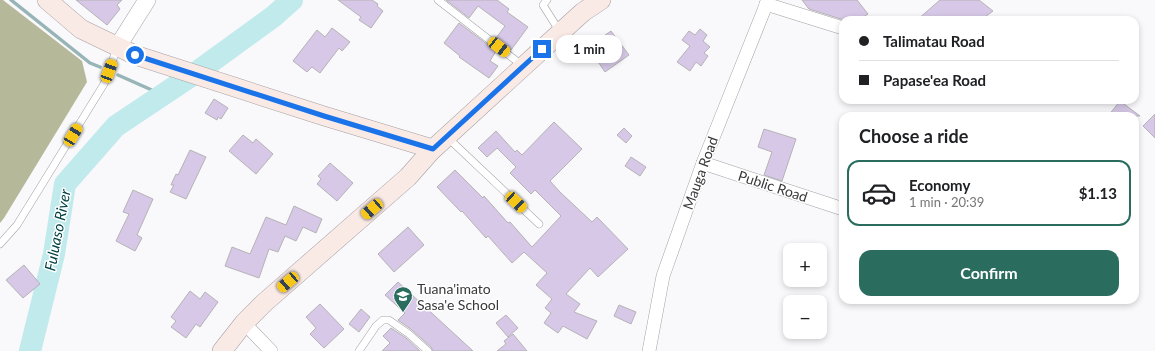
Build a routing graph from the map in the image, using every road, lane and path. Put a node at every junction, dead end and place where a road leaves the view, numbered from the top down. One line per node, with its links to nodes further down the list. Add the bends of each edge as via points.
1 (47, 0): 9 (main road, via 81,29)
2 (146, 0): 9 (street)
3 (438, 0): 10 (lane)
4 (547, 0): 8 (lane, via 543,6)
5 (602, 0): 8 (main road, via 583,12)
6 (767, 2): 7 (street); 12 (street, Mauga Road)
7 (839, 27)
8 (561, 32): 10 (main road)
9 (118, 46): 11 (main road, via 158,63 324,116); 15 (lane, via 104,84 17,225)
10 (524, 66): 11 (main road)
11 (440, 143): 14 (lane); 16 (main road, via 408,177)
12 (703, 163): 13 (street, Public Road); 21 (street, Mauga Road, via 663,276)
13 (839, 208)
14 (539, 224)
15 (0, 244)
16 (244, 323): 17 (main road); 18 (street)
17 (222, 351)
18 (271, 351)
19 (359, 351): 20 (lane, via 383,320 390,320)
20 (428, 351)
21 (649, 351)

